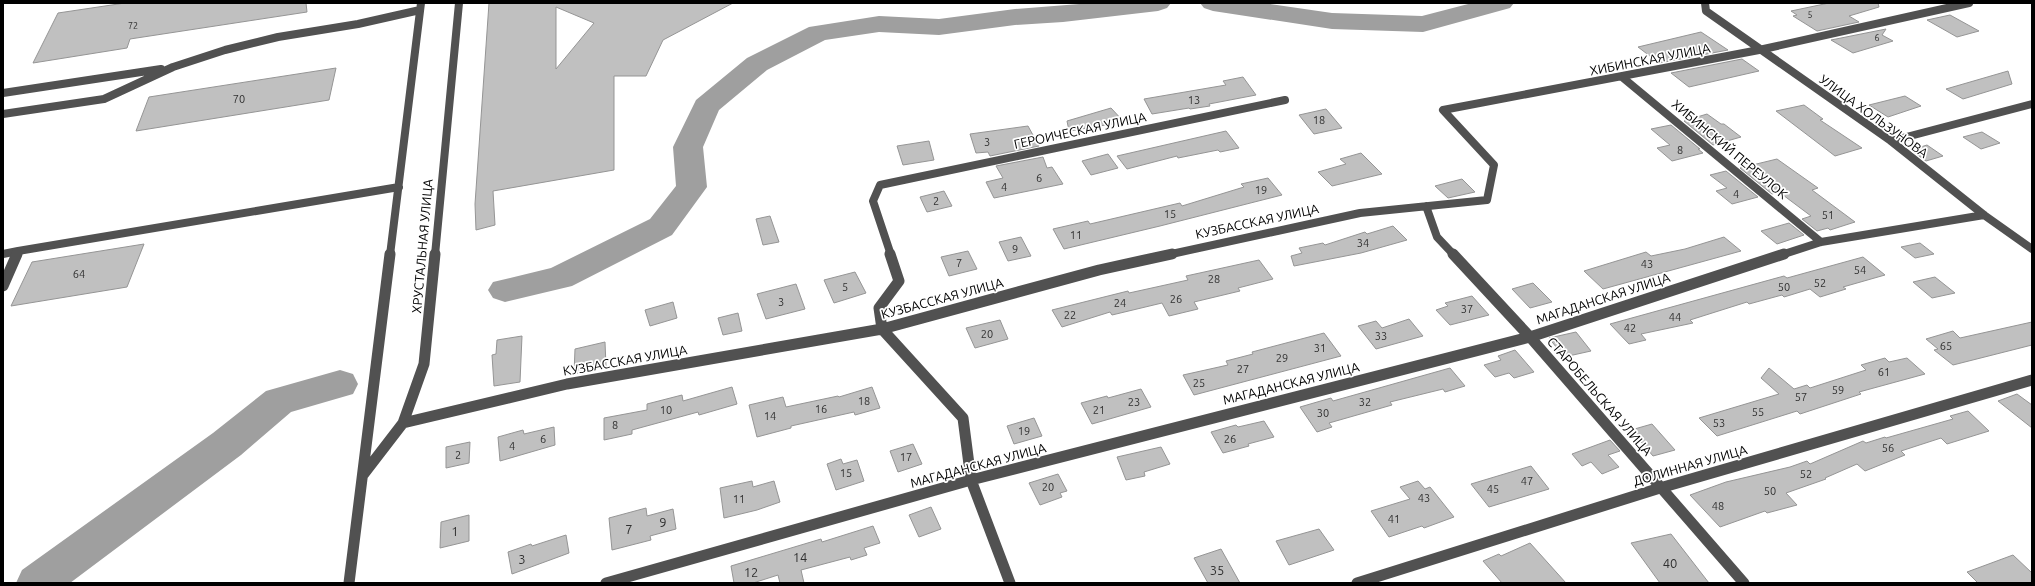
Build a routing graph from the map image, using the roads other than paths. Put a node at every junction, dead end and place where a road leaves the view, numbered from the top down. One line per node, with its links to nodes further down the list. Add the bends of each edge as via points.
1 (459, 3): 25 (street, ХРУСТАЛЬНАЯ УЛИЦА, via 424,364)
2 (1705, 3): 5 (street, УЛИЦА ХОЛЬЗУНОВА, via 1706,11)
3 (1969, 3): 5 (street, ХИБИНСКАЯ УЛИЦА)
4 (421, 7): 6 (street, via 358,24 278,37 225,50); 13 (street)
5 (1759, 50): 7 (street, ХИБИНСКАЯ УЛИЦА); 12 (street, УЛИЦА ХОЛЬЗУНОВА)
6 (173, 67): 8 (street); 11 (street, via 104,99)
7 (1622, 77): 14 (street, ХИБИНСКАЯ УЛИЦА, via 1444,110 1494,165); 17 (street, ХИБИНСКИЙ ПЕРЕУЛОК)
8 (3, 93)
9 (1285, 100): 22 (street, ГЕРОИЧЕСКАЯ УЛИЦА, via 880,185 873,201 899,281 879,308)
10 (2032, 104): 12 (street)
11 (3, 114)
12 (1891, 141): 16 (street, УЛИЦА ХОЛЬЗУНОВА)
13 (399, 187): 19 (street); 26 (street)
14 (1487, 200): 15 (street, КУЗБАССКАЯ УЛИЦА)
15 (1426, 206): 22 (street, КУЗБАССКАЯ УЛИЦА, via 1360,213 1099,270); 23 (street, СТАРОБЕЛЬСКАЯ УЛИЦА, via 1437,237)
16 (1984, 215): 17 (street, МАГАДАНСКАЯ УЛИЦА); 18 (street, УЛИЦА ХОЛЬЗУНОВА)
17 (1821, 242): 23 (street, МАГАДАНСКАЯ УЛИЦА)
18 (2032, 249)
19 (18, 251): 20 (street); 21 (street)
20 (3, 254)
21 (3, 286)
22 (882, 329): 25 (street, КУЗБАССКАЯ УЛИЦА, via 567,384); 27 (street, via 963,418)
23 (1530, 337): 27 (street, МАГАДАНСКАЯ УЛИЦА); 28 (street, СТАРОБЕЛЬСКАЯ УЛИЦА)
24 (2032, 380): 28 (street, ДОЛИННАЯ УЛИЦА)
25 (403, 423): 26 (street, ХРУСТАЛЬНАЯ УЛИЦА)
26 (363, 475): 29 (street)
27 (971, 480): 30 (street, МАГАДАНСКАЯ УЛИЦА); 31 (street)
28 (1660, 488): 32 (street, ДОЛИННАЯ УЛИЦА); 33 (street, СТАРОБЕЛЬСКАЯ УЛИЦА)
29 (349, 583)
30 (606, 583)
31 (1010, 583)
32 (1358, 583)
33 (1744, 583)

